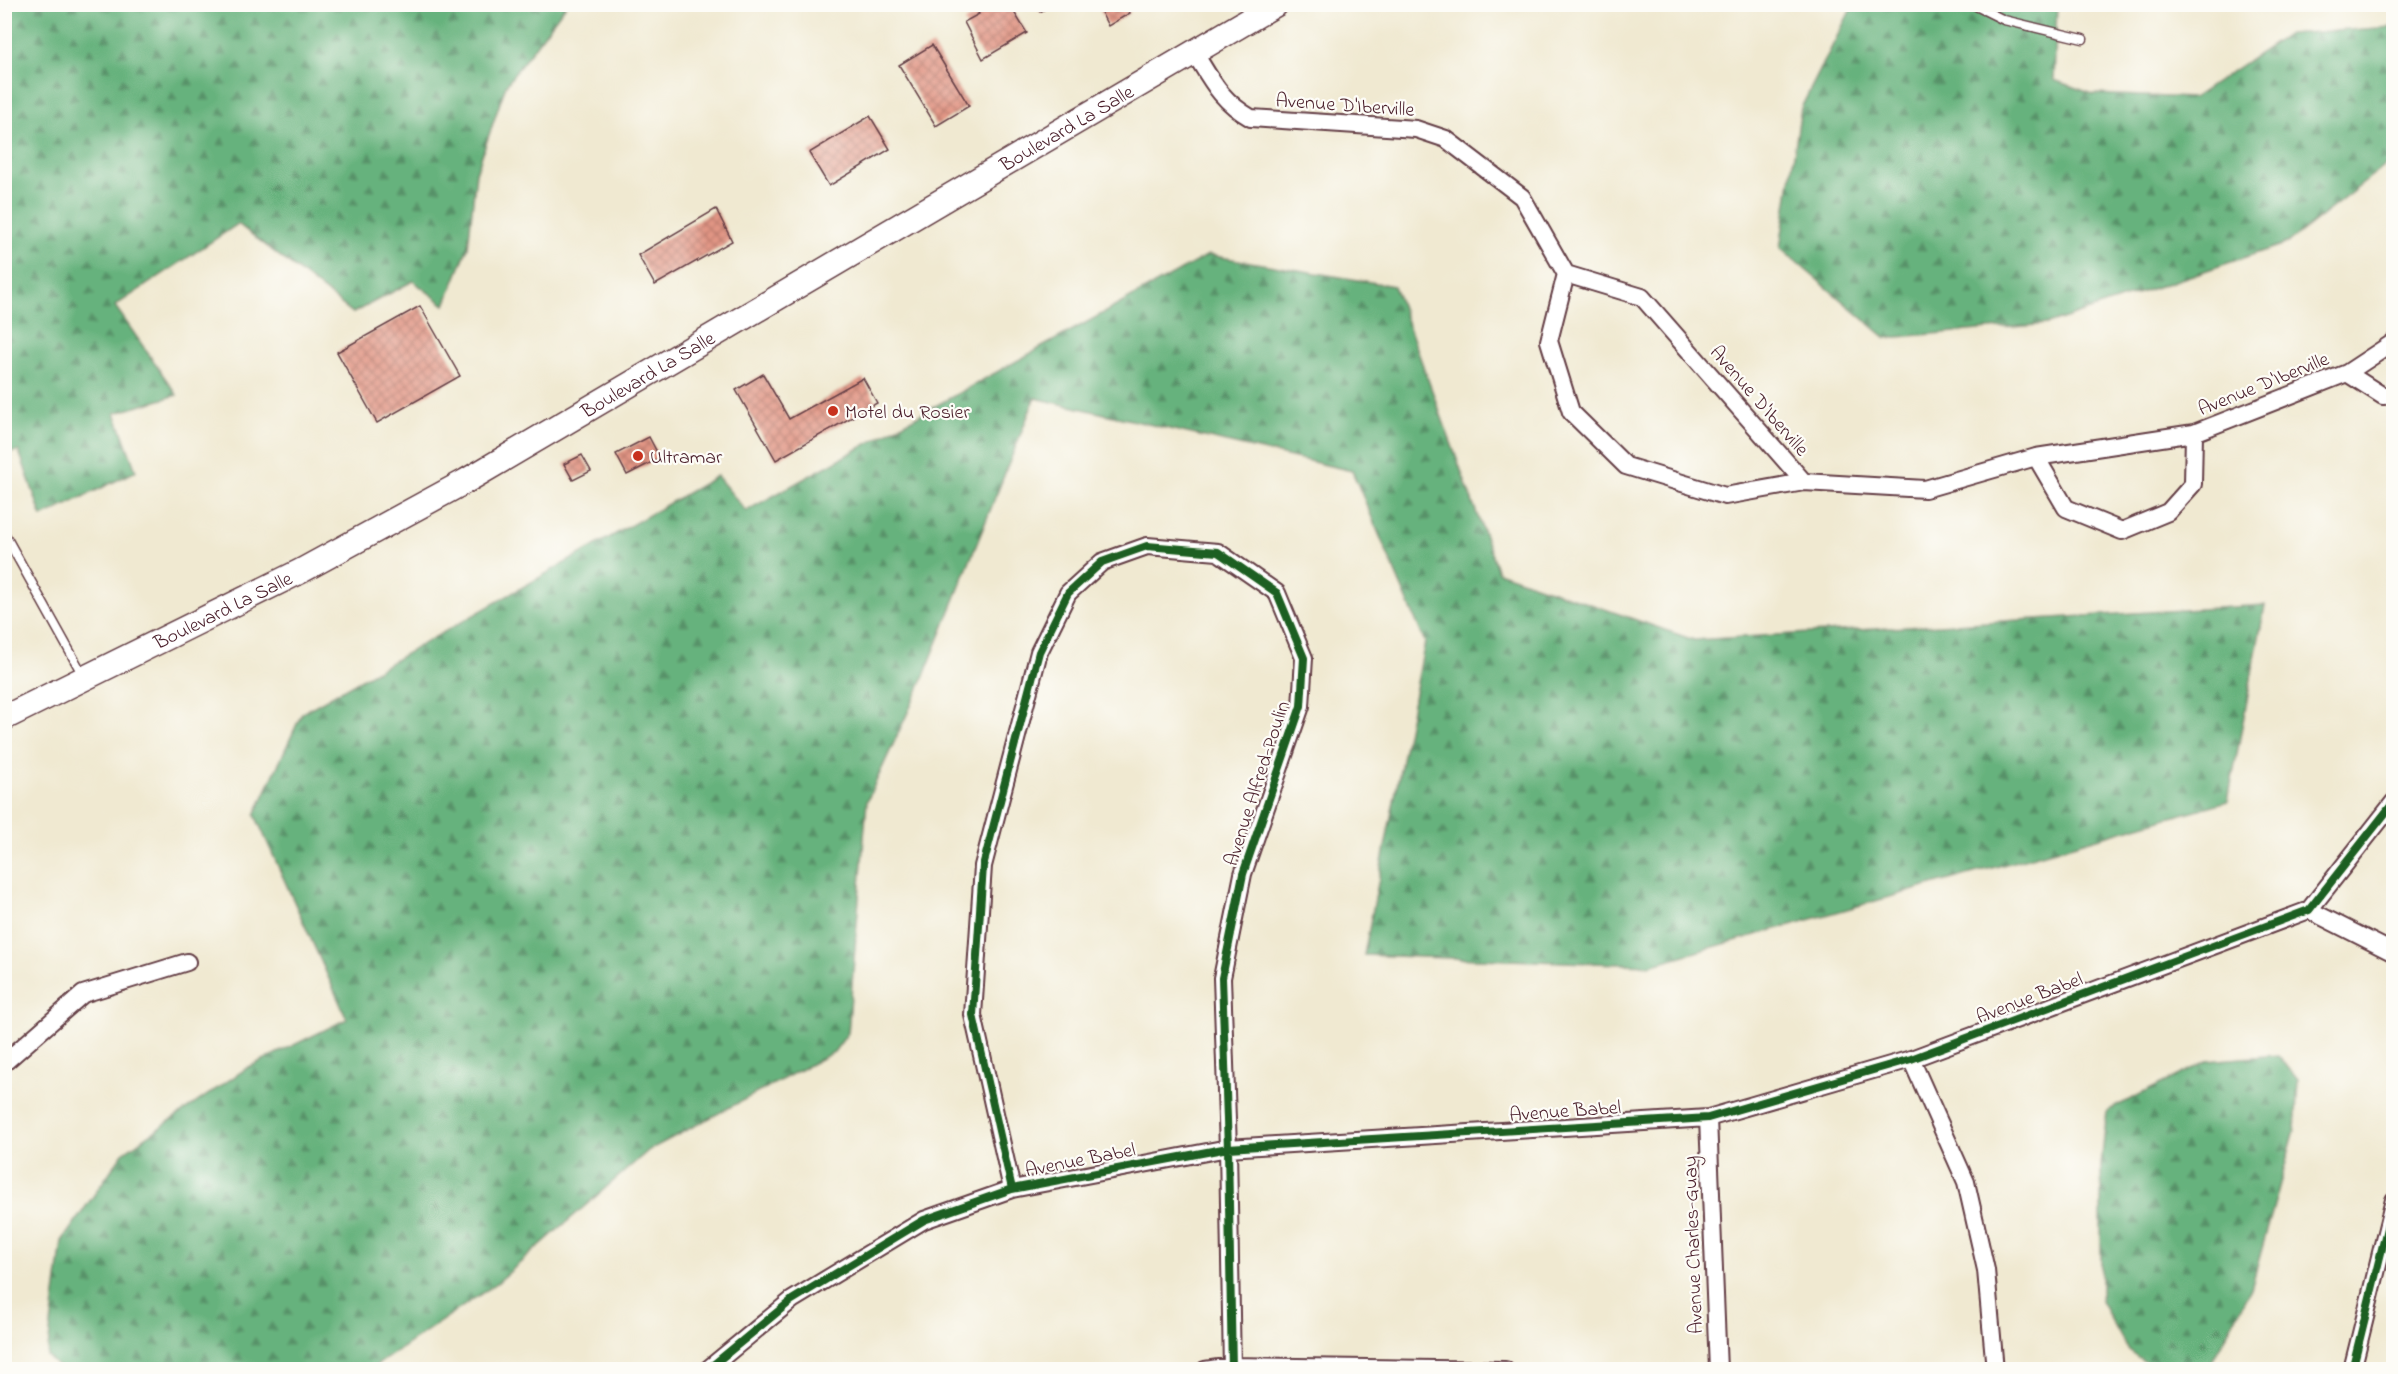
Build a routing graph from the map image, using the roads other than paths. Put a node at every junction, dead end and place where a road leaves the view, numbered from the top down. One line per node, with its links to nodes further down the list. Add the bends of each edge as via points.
1 (1276, 4): 4 (street, Boulevard La Salle)
2 (1972, 4): 3 (lane, via 2004,20)
3 (2083, 39)
4 (1194, 52): 5 (street, Avenue D'Iberville, via 1215,88 1233,108 1251,118 1416,129 1446,139 1522,197); 13 (street, Boulevard La Salle, via 466,482 301,571)
5 (1566, 274): 11 (street, Avenue D'Iberville, via 1642,297); 11 (street, Avenue D'Iberville, via 1549,341 1570,412 1626,466 1725,496)
6 (2394, 342): 7 (street, Avenue D'Iberville)
7 (2347, 373): 8 (street, Avenue D'Iberville, via 2383,396); 9 (street, Avenue D'Iberville)
8 (2394, 395)
9 (2194, 433): 10 (street, Avenue D'Iberville); 10 (street, Avenue D'Iberville, via 2193,484 2168,512 2122,531 2066,508)
10 (2036, 457): 11 (street, Avenue D'Iberville, via 1925,489)
11 (1804, 482)
12 (4, 533): 13 (lane)
13 (84, 677): 14 (street, Boulevard La Salle)
14 (4, 718)
15 (2394, 802): 16 (street)
16 (2309, 910): 17 (street); 19 (street, Avenue Babel)
17 (2394, 953)
18 (187, 962): 20 (street, via 83,994)
19 (1911, 1059): 21 (street, Avenue Babel); 30 (street, via 1966,1182 1986,1270)
20 (4, 1063)
21 (1708, 1118): 22 (street, Avenue Babel); 29 (street, Avenue Charles-Guay)
22 (1228, 1148): 23 (street, Avenue Babel); 23 (street, Avenue Alfred-Poulin, via 1222,978 1243,874 1301,706 1304,658 1277,592 1218,552 1148,546 1102,562 1068,593 1039,652 983,866 973,1015); 25 (street, Avenue Alfred-Poulin)
23 (1012, 1189): 26 (street, Avenue Babel, via 924,1220 792,1300)
24 (2394, 1200): 31 (street)
25 (1232, 1368): 27 (street); 28 (street)
26 (707, 1370)
27 (1205, 1370)
28 (1504, 1370)
29 (1718, 1370)
30 (1995, 1370)
31 (2352, 1370)

